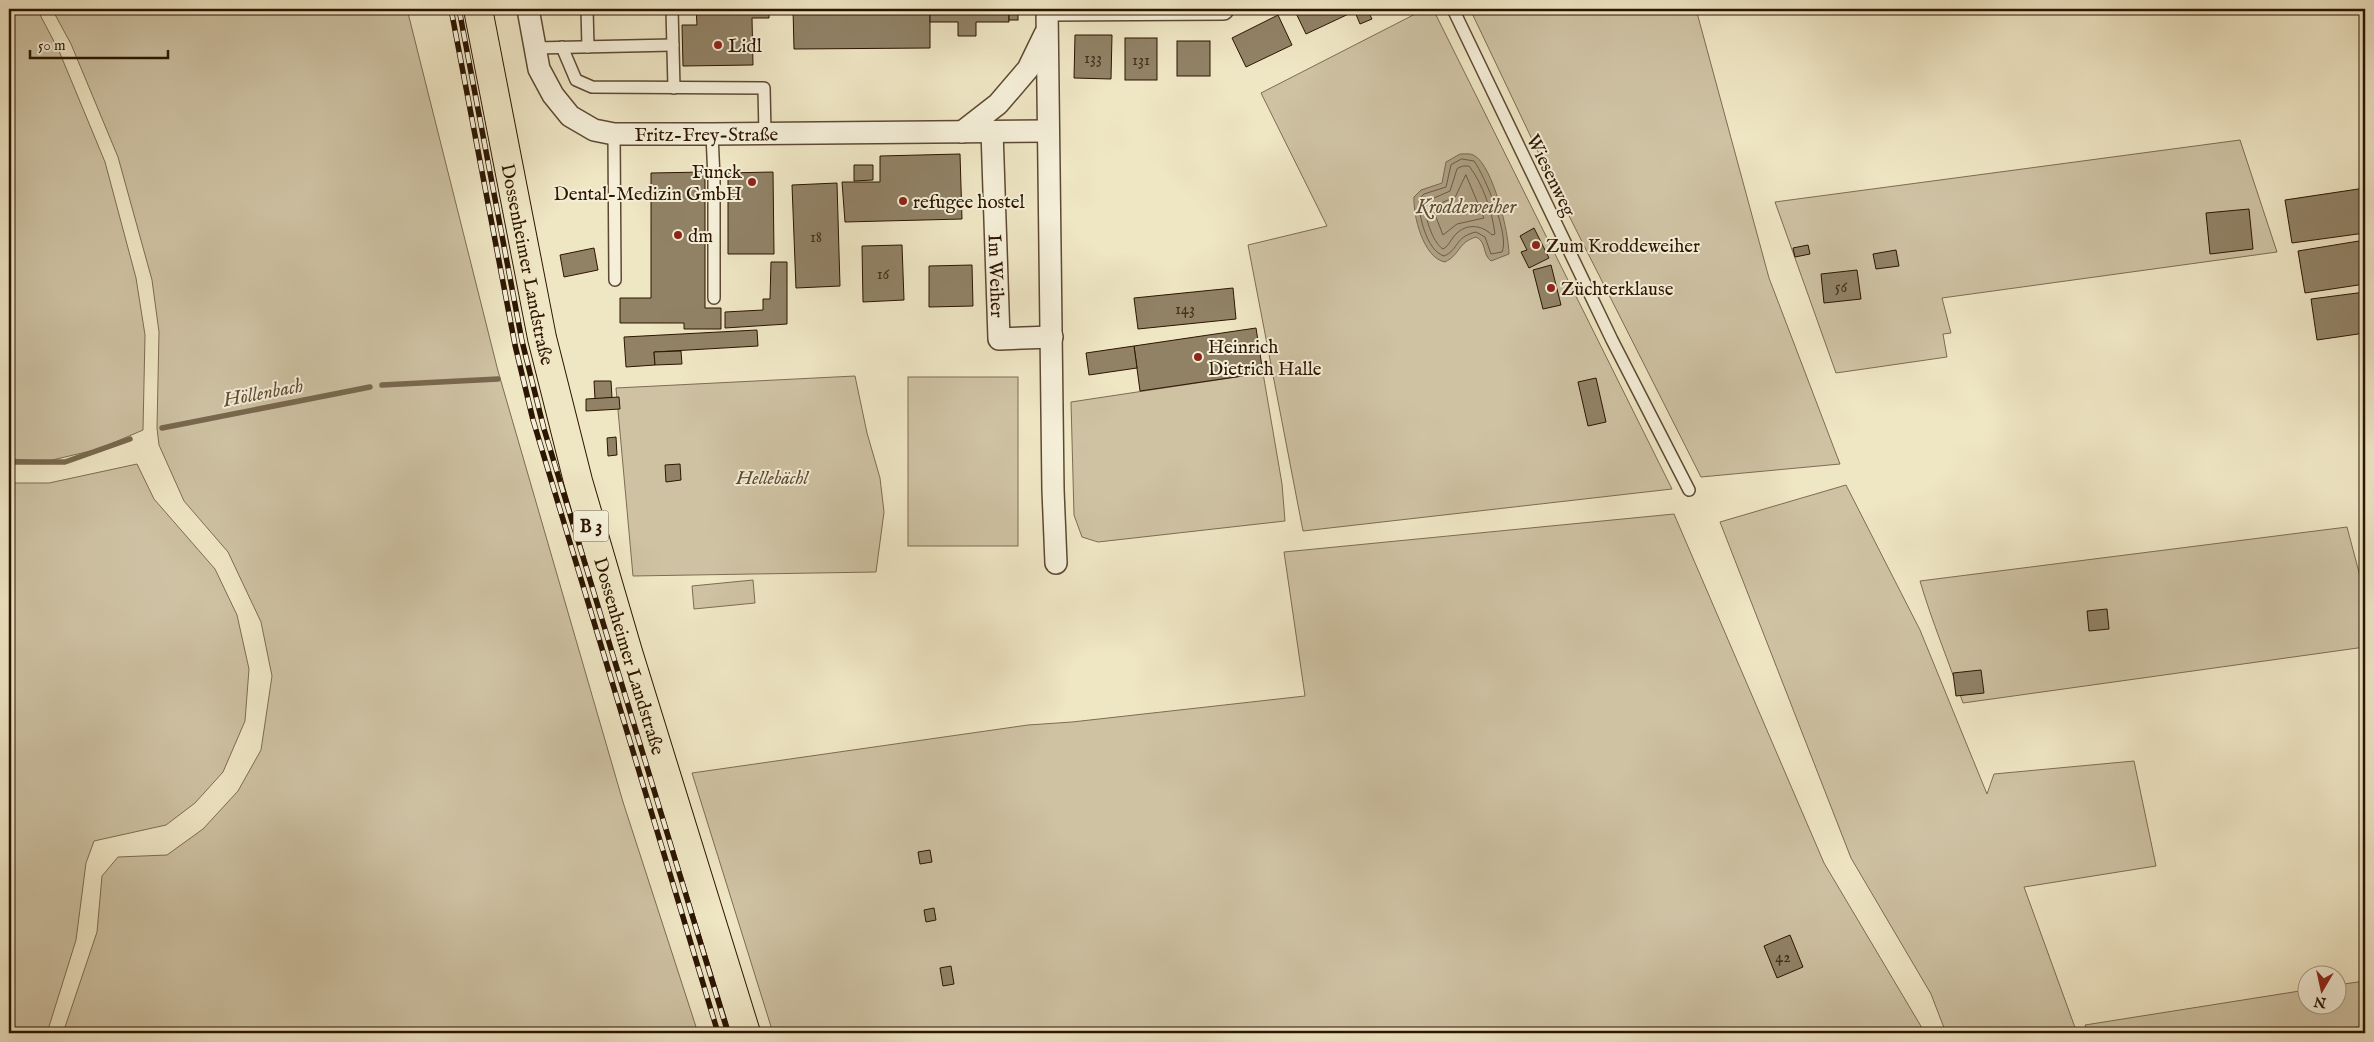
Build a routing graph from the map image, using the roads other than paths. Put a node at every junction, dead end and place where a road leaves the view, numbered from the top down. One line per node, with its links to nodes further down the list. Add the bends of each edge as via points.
1 (478, 9): 24 (main road, Dossenheimer Landstraße / B 3, via 542,338 578,481)
2 (528, 9): 11 (street, Fritz-Frey-Straße)
3 (587, 9): 10 (lane)
4 (672, 9): 8 (lane)
5 (1222, 9): 7 (street)
6 (1453, 9): 22 (lane, Wiesenweg, via 1612,340)
7 (1047, 16): 14 (street); 15 (street, via 1028,69 998,104)
8 (673, 45): 10 (lane); 12 (lane)
9 (562, 47): 10 (lane); 11 (lane); 12 (lane, via 576,80 592,87)
10 (588, 47)
11 (535, 48): 16 (street, Fritz-Frey-Straße, via 539,69 553,95 570,116 594,130)
12 (674, 88): 18 (lane, via 764,88)
13 (992, 131): 14 (street, Fritz-Frey-Straße); 15 (street, Fritz-Frey-Straße); 21 (street, Im Weiher, via 999,339)
14 (1048, 131): 21 (street)
15 (962, 132): 18 (street, Fritz-Frey-Straße)
16 (614, 134): 17 (street, Fritz-Frey-Straße); 19 (lane)
17 (712, 134): 18 (street, Fritz-Frey-Straße); 20 (lane)
18 (765, 134)
19 (615, 280)
20 (714, 298)
21 (1052, 337): 23 (street)
22 (1689, 490)
23 (1056, 563)
24 (746, 1033)

